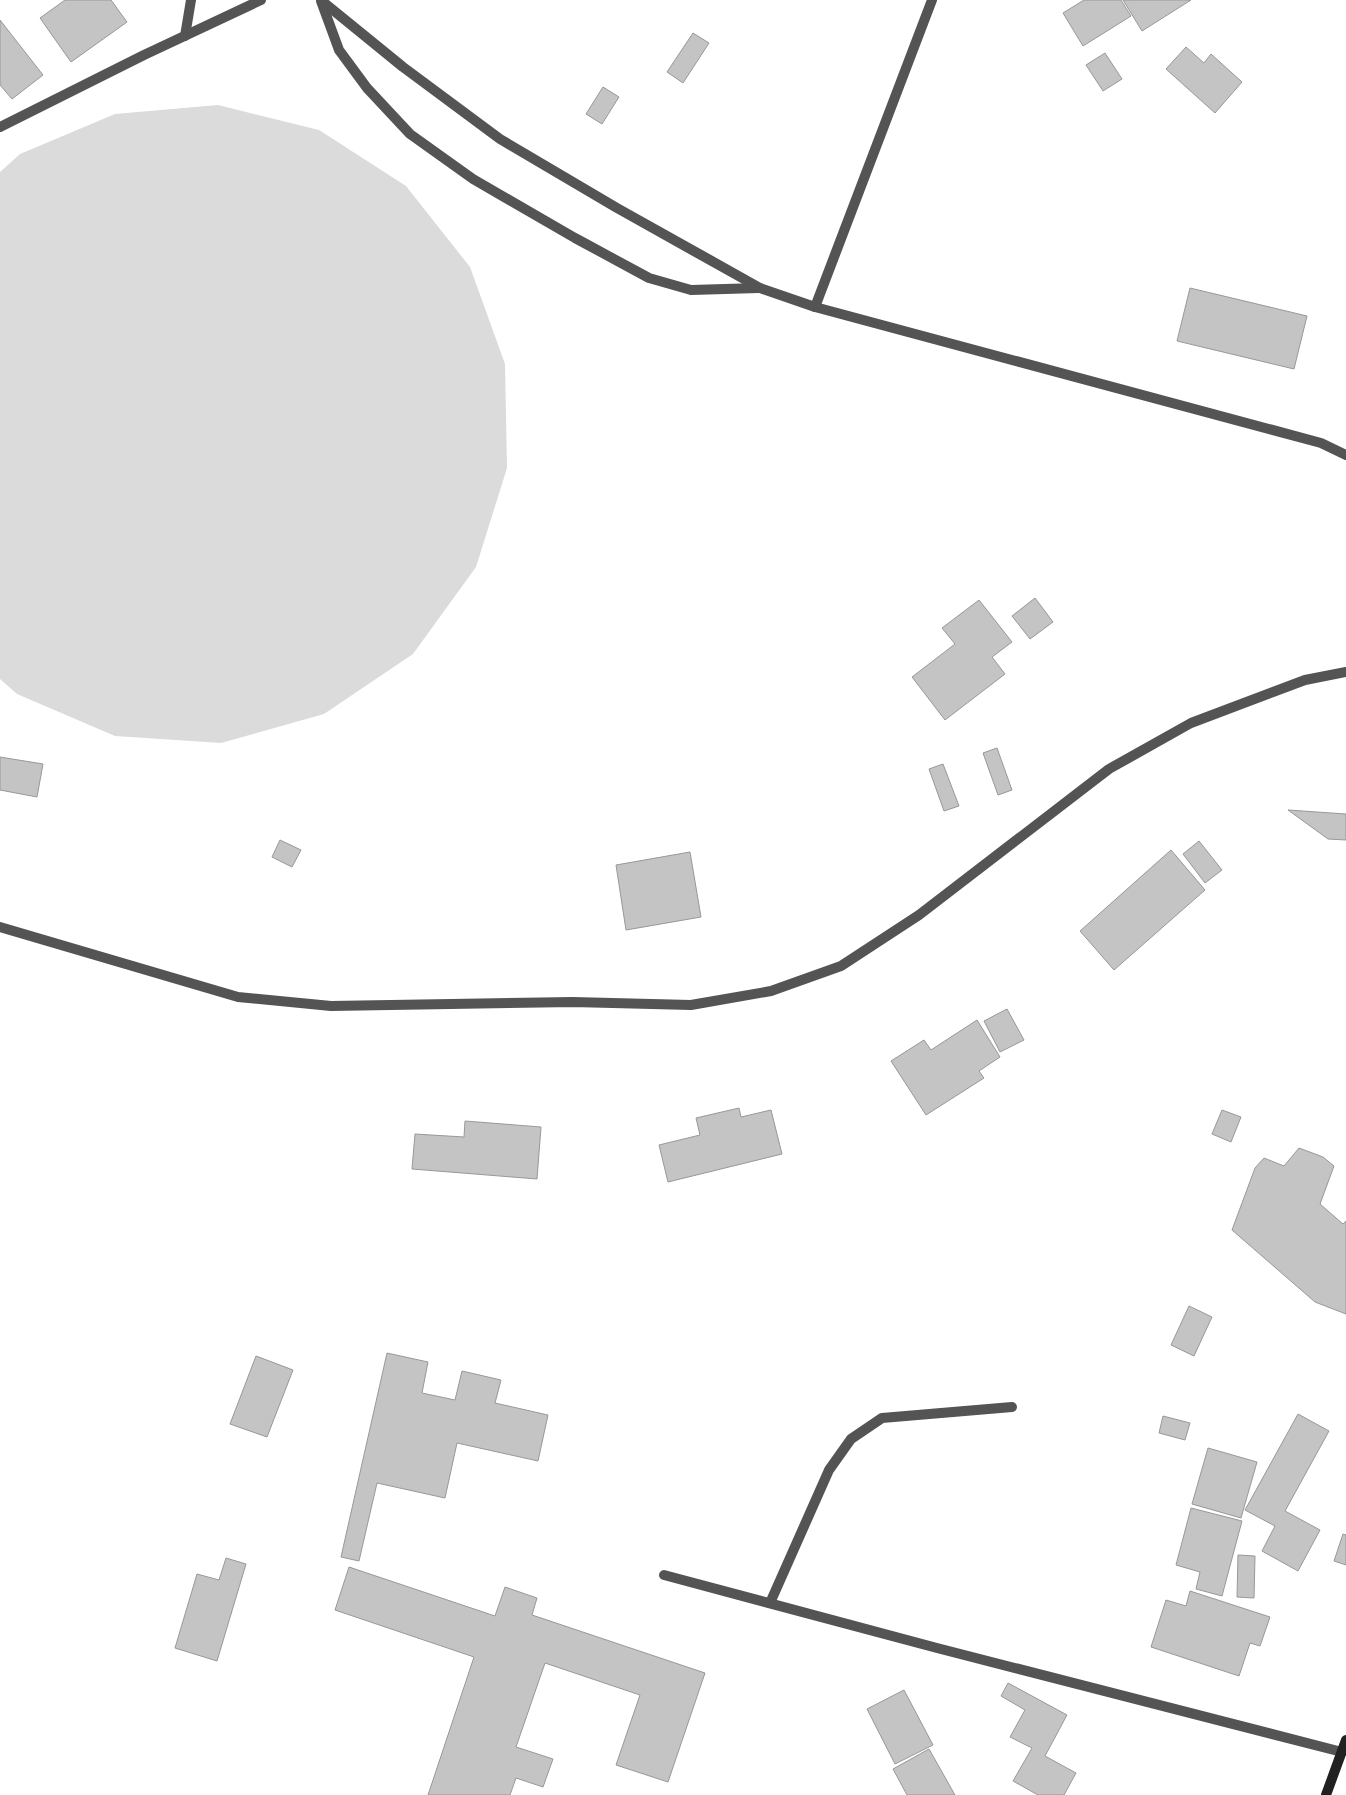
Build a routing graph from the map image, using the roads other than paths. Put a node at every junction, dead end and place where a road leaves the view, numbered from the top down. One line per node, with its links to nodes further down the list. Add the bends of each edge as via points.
1 (191, 0): 5 (street)
2 (261, 0): 5 (street)
3 (932, 0): 8 (street)
4 (321, 1): 7 (street, via 500,139); 7 (street, via 339,50 367,88 410,134 473,179 649,278 691,290)
5 (184, 36): 6 (street)
6 (0, 127)
7 (760, 288): 8 (street)
8 (815, 307): 9 (street, via 1321,443)
9 (1346, 455)
10 (1346, 672): 11 (street, via 1305,680 1191,723 1109,769 919,915 842,966 771,991 690,1005 573,1002 331,1006 238,997)
11 (0, 927)
12 (1012, 1408): 14 (street, via 882,1418 851,1439 829,1470)
13 (664, 1575): 14 (street)
14 (770, 1603): 16 (street)
15 (1346, 1740): 16 (street)
16 (1342, 1752): 17 (street)
17 (1326, 1795)

